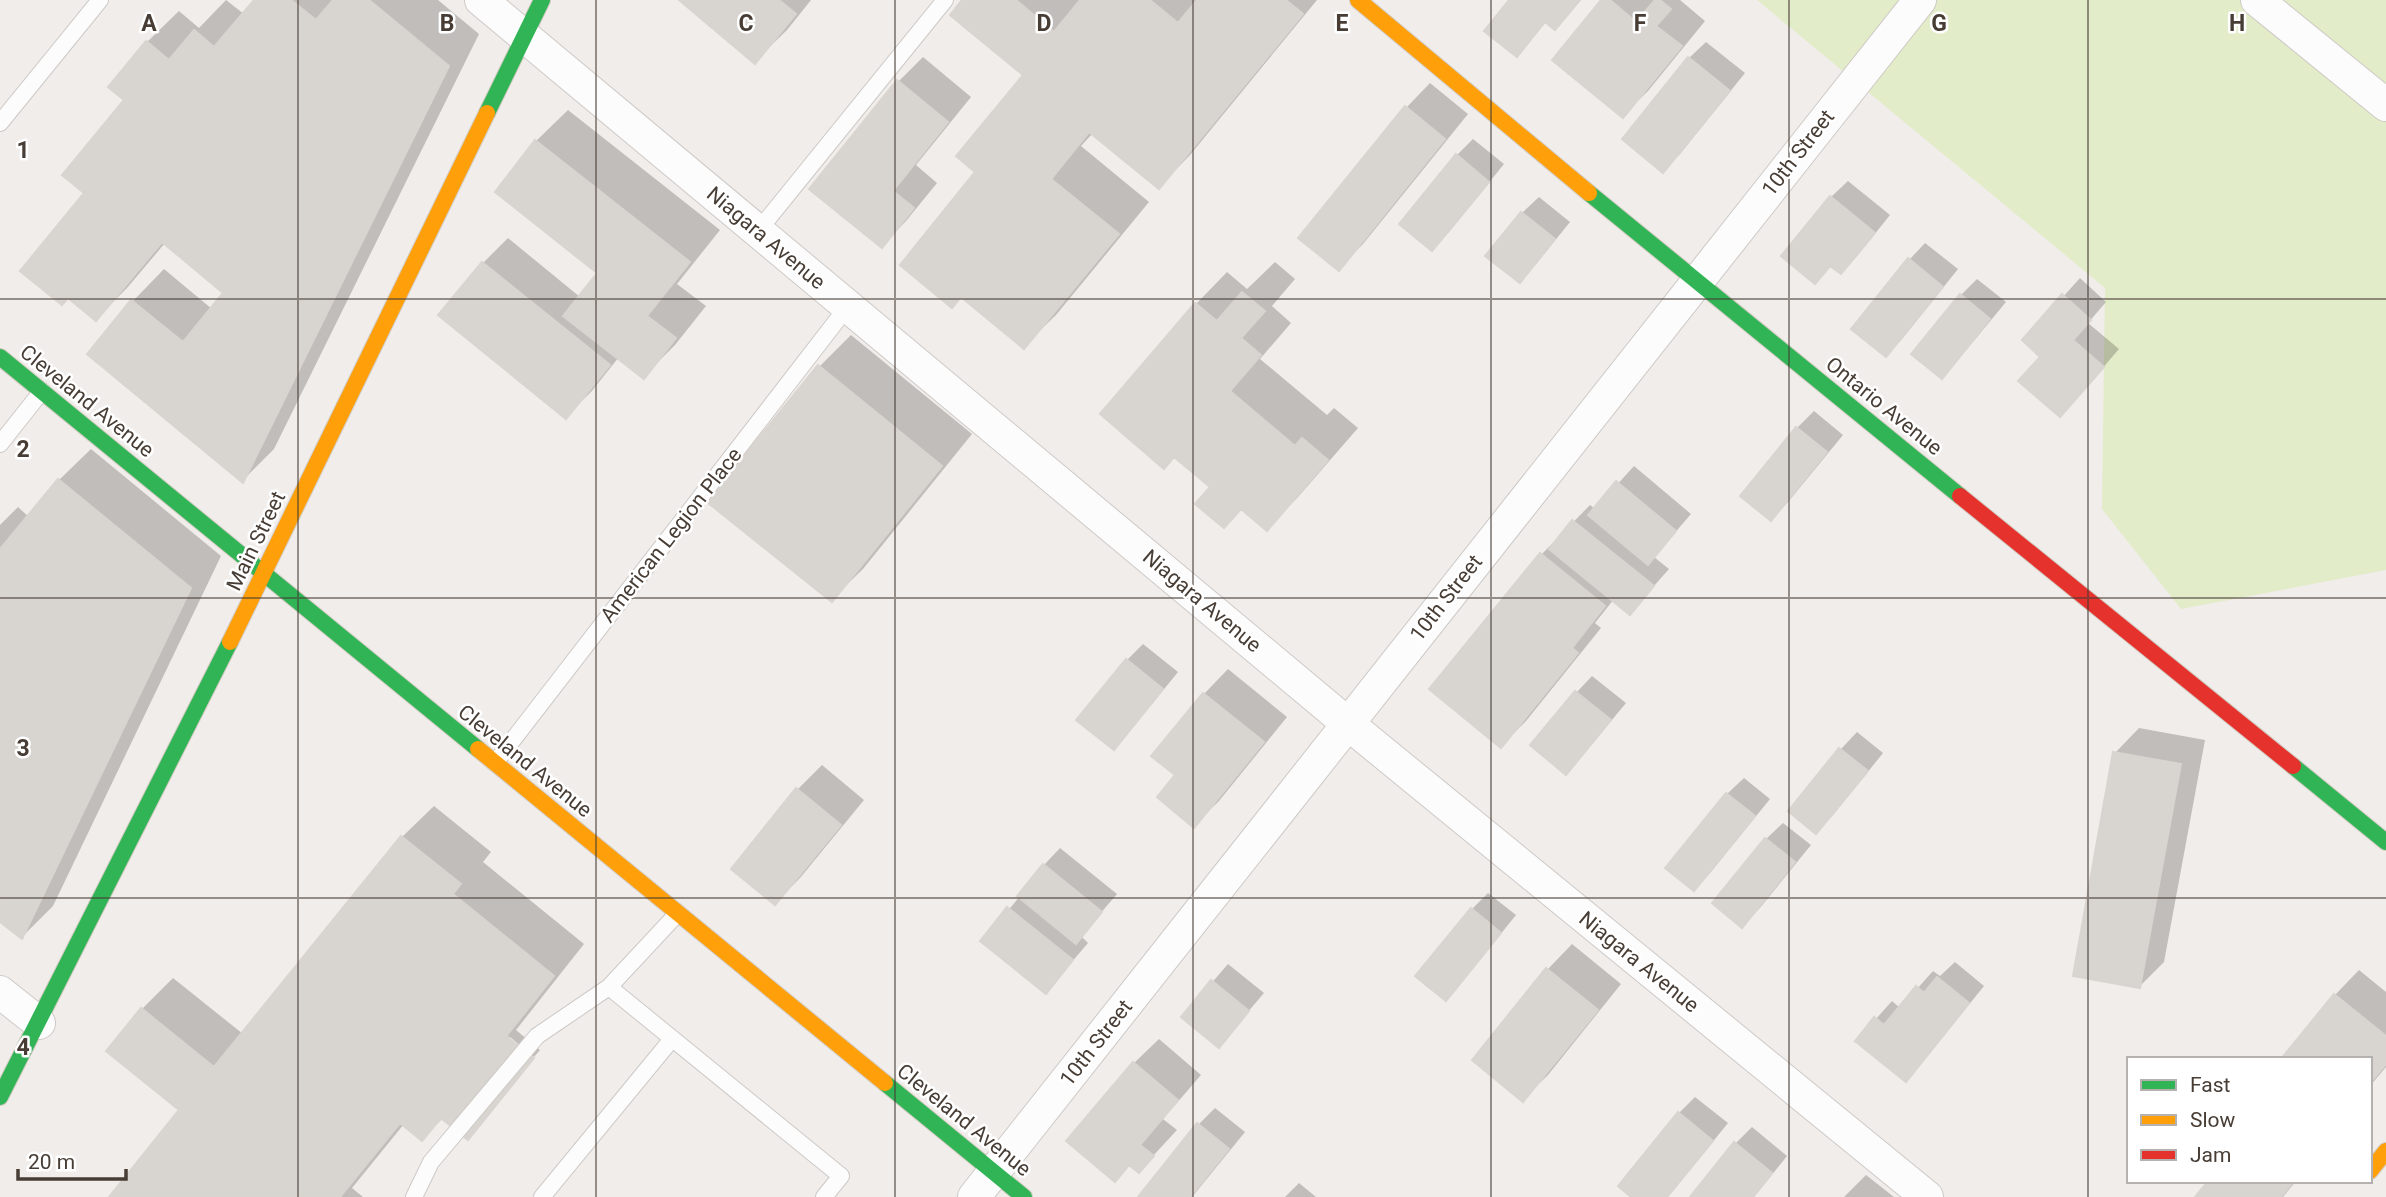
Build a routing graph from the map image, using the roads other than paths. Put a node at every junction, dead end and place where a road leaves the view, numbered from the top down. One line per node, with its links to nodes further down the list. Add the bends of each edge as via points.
1 (100, 0): 10 (lane)
2 (481, 0): 8 (street, Niagara Avenue)
3 (542, 0): 8 (main road, Main Street)
4 (945, 0): 11 (lane)
5 (1358, 0): 12 (main road, Ontario Avenue)
6 (1920, 0): 12 (street, 10th Street)
7 (2258, 0): 9 (street)
8 (524, 36): 11 (street, Niagara Avenue); 17 (main road, Main Street)
9 (2386, 105)
10 (0, 124)
11 (758, 231): 13 (street, Niagara Avenue)
12 (1697, 282): 18 (street, 10th Street); 20 (main road, Ontario Avenue)
13 (848, 306): 18 (street, Niagara Avenue); 19 (lane, American Legion Place)
14 (0, 357): 15 (main road, Cleveland Avenue)
15 (42, 391): 16 (lane); 17 (main road, Cleveland Avenue)
16 (0, 444)
17 (263, 573): 19 (main road, Cleveland Avenue); 24 (main road, Main Street)
18 (1347, 723): 29 (street, 10th Street); 35 (street, Niagara Avenue)
19 (495, 763): 21 (main road, Cleveland Avenue)
20 (2386, 842)
21 (678, 914): 22 (lane); 29 (main road, Cleveland Avenue)
22 (610, 987): 25 (lane); 30 (lane, via 537,1036 431,1162)
23 (0, 992): 24 (street)
24 (39, 1023): 26 (main road, Main Street)
25 (672, 1039): 31 (lane); 32 (lane, via 841,1176)
26 (0, 1097)
27 (2386, 1151): 28 (main road)
28 (2372, 1168)
29 (994, 1173): 33 (street, 10th Street); 34 (main road, Cleveland Avenue)
30 (414, 1197)
31 (542, 1197)
32 (824, 1197)
33 (974, 1197)
34 (1024, 1197)
35 (1927, 1197)

